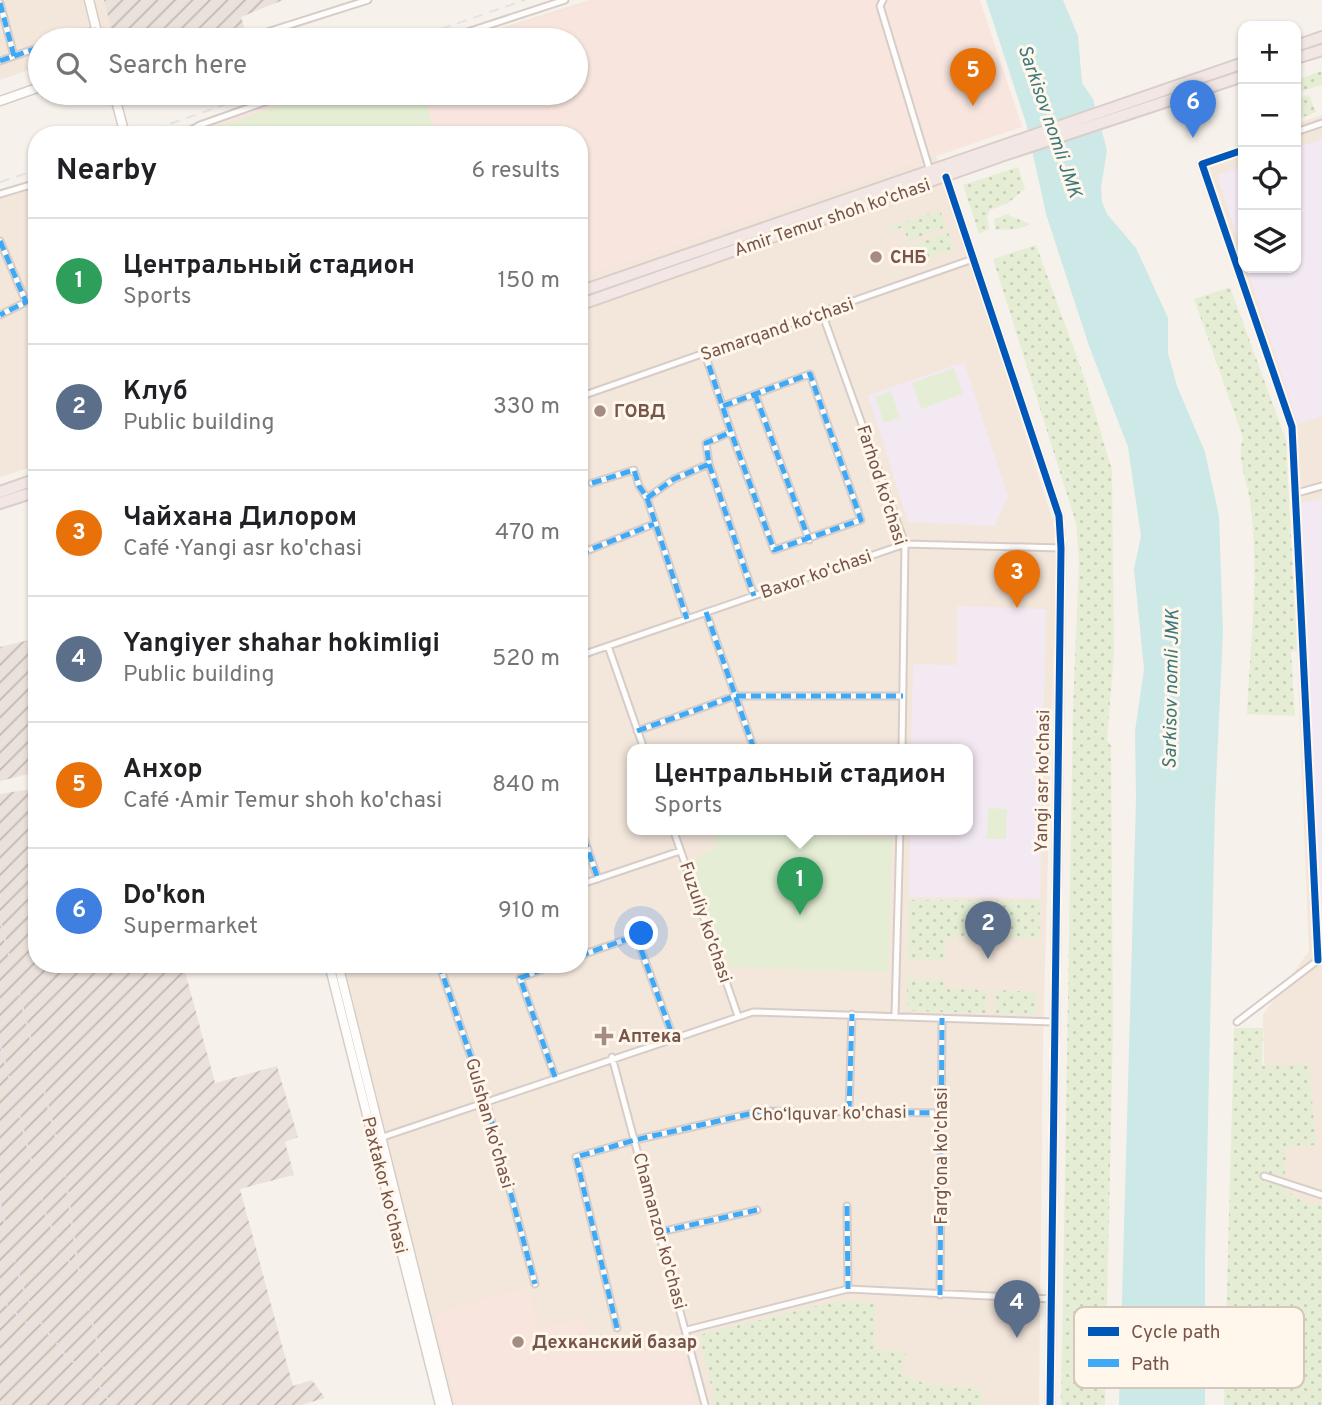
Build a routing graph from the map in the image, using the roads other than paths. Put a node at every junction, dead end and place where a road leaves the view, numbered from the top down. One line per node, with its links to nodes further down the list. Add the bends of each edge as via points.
1 (89, 0): 6 (street)
2 (368, 0): 7 (street)
3 (565, 0): 8 (street)
4 (883, 0): 29 (street, via 880,6 891,49)
5 (0, 4): 13 (street)
6 (96, 28)
7 (280, 28)
8 (480, 28)
9 (1322, 37): 10 (highway)
10 (1301, 44)
11 (1322, 50): 14 (highway)
12 (28, 51): 13 (street)
13 (14, 56): 15 (street)
14 (1301, 56)
15 (0, 61)
16 (1238, 65): 22 (highway, Amir Temur shoh ko'chasi)
17 (1238, 77): 22 (highway, Amir Temur shoh ko'chasi)
18 (28, 91): 19 (street)
19 (0, 101)
20 (117, 105): 24 (street)
21 (256, 105): 25 (street)
22 (1118, 111): 27 (highway, Amir Temur shoh ko'chasi)
23 (1322, 123): 26 (street)
24 (123, 126)
25 (198, 126)
26 (1301, 130)
27 (1002, 150): 29 (highway, Amir Temur shoh ko'chasi); 30 (highway, Amir Temur shoh ko'chasi)
28 (1238, 152): 49 (street, via 1202,164 1292,427)
29 (930, 171): 35 (highway, Amir Temur shoh ko'chasi)
30 (946, 177): 34 (street, Yangi asr ko'chasi); 36 (highway, Amir Temur shoh ko'chasi)
31 (28, 186): 32 (street)
32 (0, 194)
33 (0, 240): 38 (street, via 26,302)
34 (974, 259): 37 (street, Samarqand ko‘chasi); 56 (street, Yangi asr ko'chasi, via 1059,516)
35 (588, 289)
36 (588, 302)
37 (822, 313): 39 (street, Samarqand ko‘chasi); 55 (street, Farhod ko'chasi)
38 (0, 315)
39 (705, 354): 40 (street, Samarqand ko‘chasi); 42 (street)
40 (588, 394)
41 (755, 394): 42 (street); 54 (street); 54 (street, via 810,374 861,520)
42 (723, 406): 43 (street)
43 (731, 432): 44 (street, via 706,443); 54 (street, via 774,550)
44 (709, 464): 51 (street, via 674,479); 58 (street)
45 (28, 482): 48 (highway)
46 (593, 484): 51 (street, via 634,470)
47 (1322, 486): 49 (street)
48 (0, 492)
49 (1297, 493): 76 (street)
50 (28, 494): 52 (highway)
51 (648, 498): 53 (street)
52 (0, 503)
53 (654, 524): 57 (street); 60 (street)
54 (809, 540)
55 (905, 544): 56 (street, Baxor ko'chasi); 58 (street, Baxor ko'chasi); 64 (street, Farhod ko'chasi)
56 (1061, 548): 86 (street, Yangi asr ko'chasi)
57 (588, 550)
58 (754, 596): 59 (street, Baxor ko'chasi)
59 (706, 612): 60 (street, Baxor ko'chasi); 63 (street)
60 (687, 619): 61 (street, Baxor ko'chasi)
61 (608, 646): 62 (street, Baxor ko'chasi); 65 (street)
62 (588, 653)
63 (735, 696): 64 (street); 65 (street); 67 (street)
64 (902, 696): 68 (street, Farhod ko'chasi)
65 (637, 731): 66 (street)
66 (642, 744)
67 (752, 744)
68 (902, 744)
69 (675, 835): 72 (street, Fuzuliy ko'chasi)
70 (900, 835): 82 (street)
71 (588, 850): 73 (street)
72 (680, 851): 73 (street); 83 (street, Fuzuliy ko'chasi)
73 (598, 879): 74 (street)
74 (588, 882)
75 (588, 953): 87 (street, via 635,936)
76 (1320, 959): 85 (street)
77 (332, 973): 93 (street, Paxtakor ko'chasi)
78 (340, 973): 93 (street, Paxtakor ko'chasi)
79 (442, 973): 90 (street, Gulshan ko'chasi)
80 (533, 973): 89 (street, via 520,978)
81 (852, 1014): 82 (street); 83 (street, via 753,1012); 91 (street)
82 (895, 1015): 84 (street)
83 (738, 1016): 87 (street)
84 (942, 1018): 86 (street); 92 (street, Farg'ona ko'chasi)
85 (1237, 1021)
86 (1054, 1022): 103 (street, Yangi asr ko'chasi)
87 (673, 1037): 88 (street)
88 (612, 1057): 89 (street); 94 (street, Chamanzor ko'chasi)
89 (555, 1077): 90 (street)
90 (486, 1101): 93 (street); 100 (street, Gulshan ko'chasi)
91 (849, 1111): 92 (street, Cho‘lquvar ko'chasi); 94 (street, Cho‘lquvar ko'chasi, via 762,1111)
92 (942, 1113): 102 (street, Farg'ona ko'chasi)
93 (378, 1139): 106 (street, Paxtakor ko'chasi); 107 (street, Paxtakor ko'chasi)
94 (635, 1140): 99 (street, Chamanzor ko'chasi); 104 (street, Cho‘lquvar ko'chasi, via 576,1157)
95 (1264, 1176): 96 (street)
96 (1322, 1195)
97 (847, 1206): 101 (street)
98 (757, 1210): 99 (street)
99 (660, 1232): 105 (street, Chamanzor ko'chasi)
100 (534, 1284)
101 (848, 1289): 102 (street); 105 (street)
102 (940, 1295): 103 (street)
103 (1051, 1299): 109 (street, Yangi asr ko'chasi)
104 (618, 1328)
105 (687, 1330): 108 (street, Chamanzor ko'chasi)
106 (440, 1405)
107 (448, 1405)
108 (705, 1405)
109 (1050, 1405)

